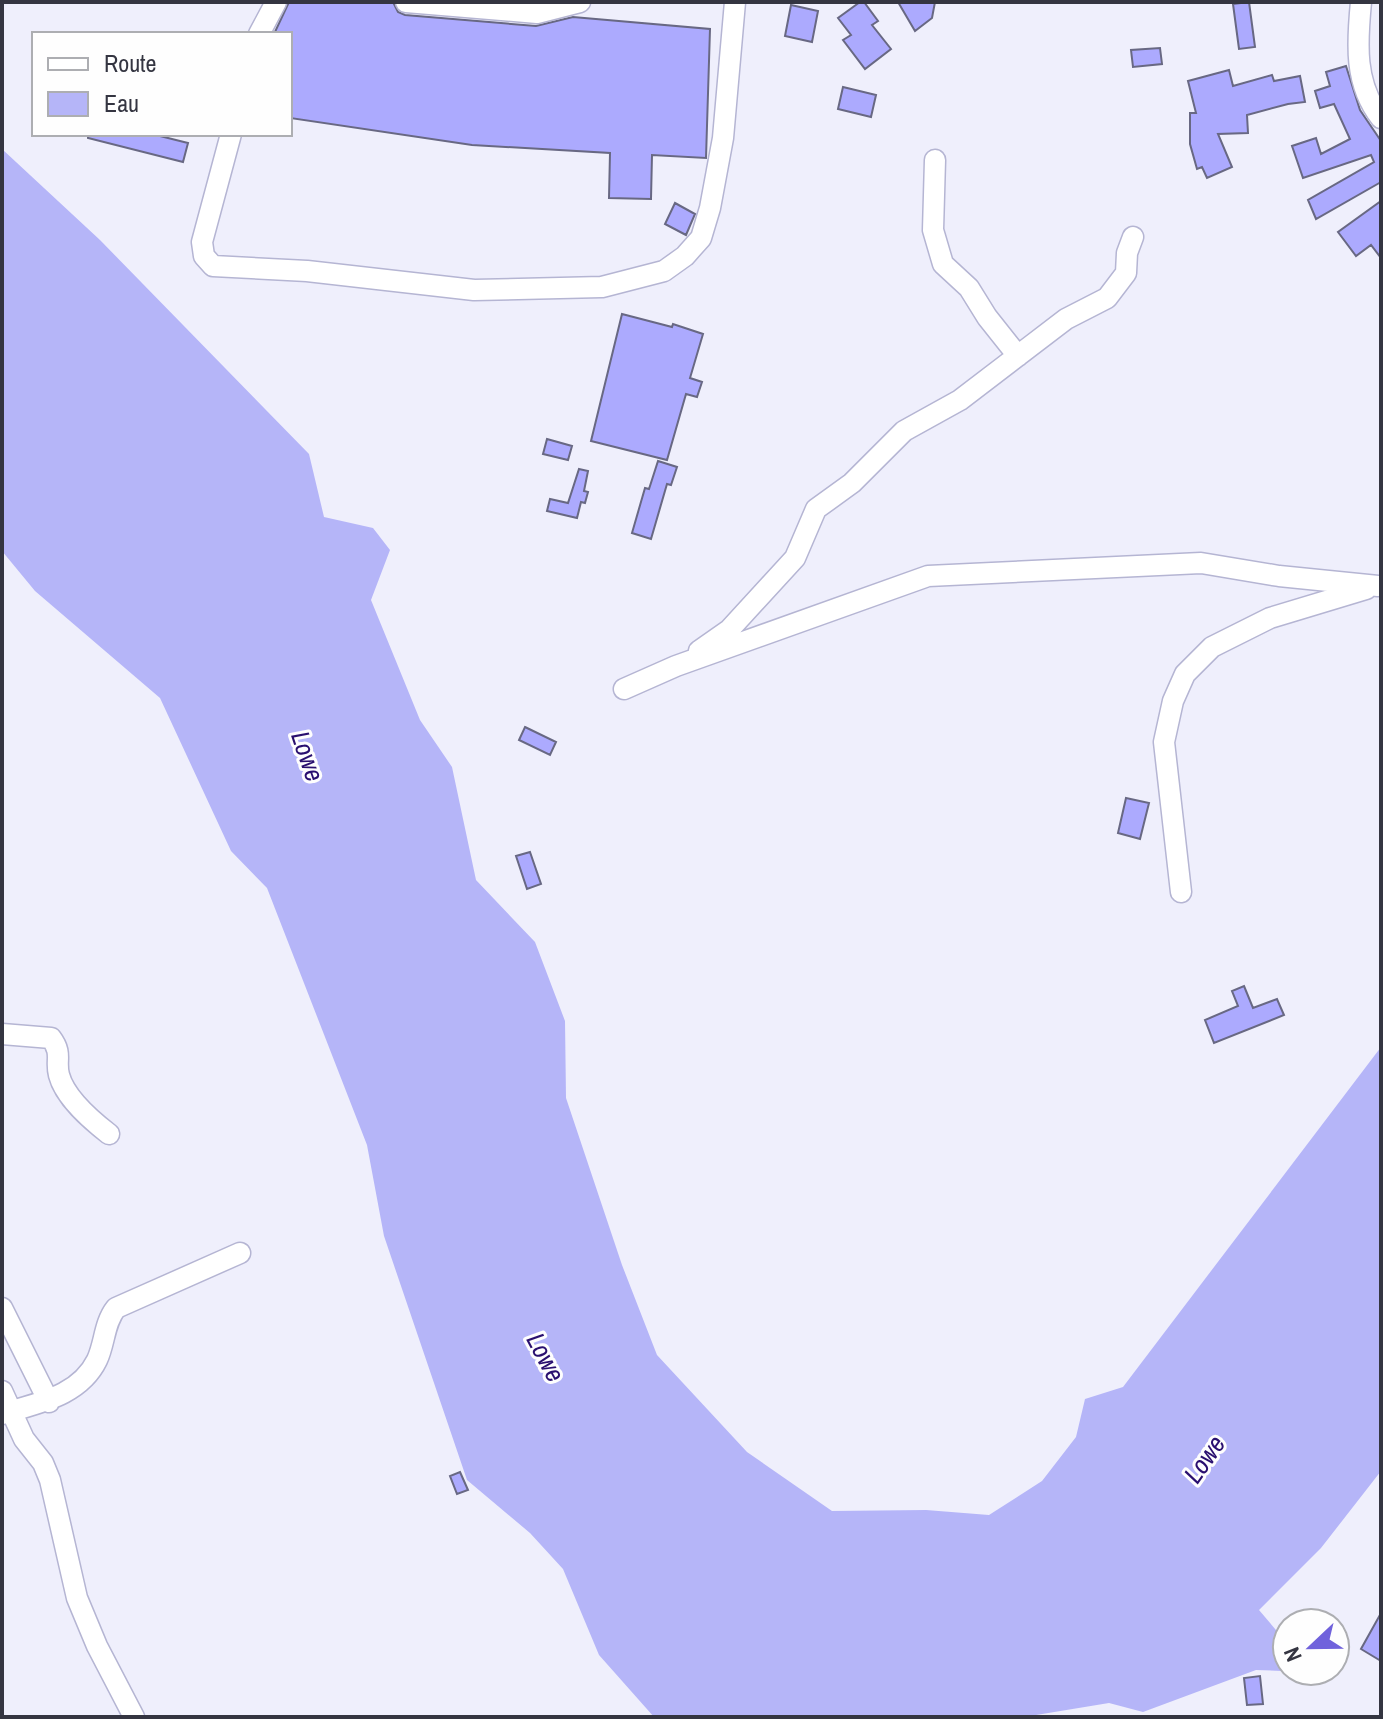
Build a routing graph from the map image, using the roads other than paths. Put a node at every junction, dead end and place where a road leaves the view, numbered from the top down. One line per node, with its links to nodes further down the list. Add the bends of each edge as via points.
1 (276, 2): 6 (street)
2 (406, 2): 3 (street, via 537,13)
3 (580, 2)
4 (735, 2): 8 (street, via 723,138 701,238 664,271 636,280 602,287 474,290 213,266 204,256 202,242)
5 (1361, 2): 7 (street, via 1360,70)
6 (260, 32)
7 (1381, 118)
8 (230, 136)
9 (935, 160): 11 (street, via 933,230 943,264 969,288)
10 (1133, 237): 11 (street, via 1126,273 1107,298 1066,319)
11 (1018, 356): 13 (street, via 960,400 904,431 852,483 816,509 795,558 729,630)
12 (1379, 585): 13 (street, via 1201,563 928,576); 15 (street, via 1270,618 1212,647 1185,674 1164,742)
13 (676, 666): 14 (street)
14 (624, 689)
15 (1181, 892)
16 (2, 1034): 17 (street, via 51,1038 60,1079)
17 (109, 1134)
18 (240, 1253): 21 (street, via 116,1308 97,1361)
19 (2, 1308): 21 (street)
20 (2, 1391): 22 (street)
21 (49, 1402): 22 (street)
22 (6, 1412): 23 (street, via 43,1463 77,1598)
23 (134, 1717)

